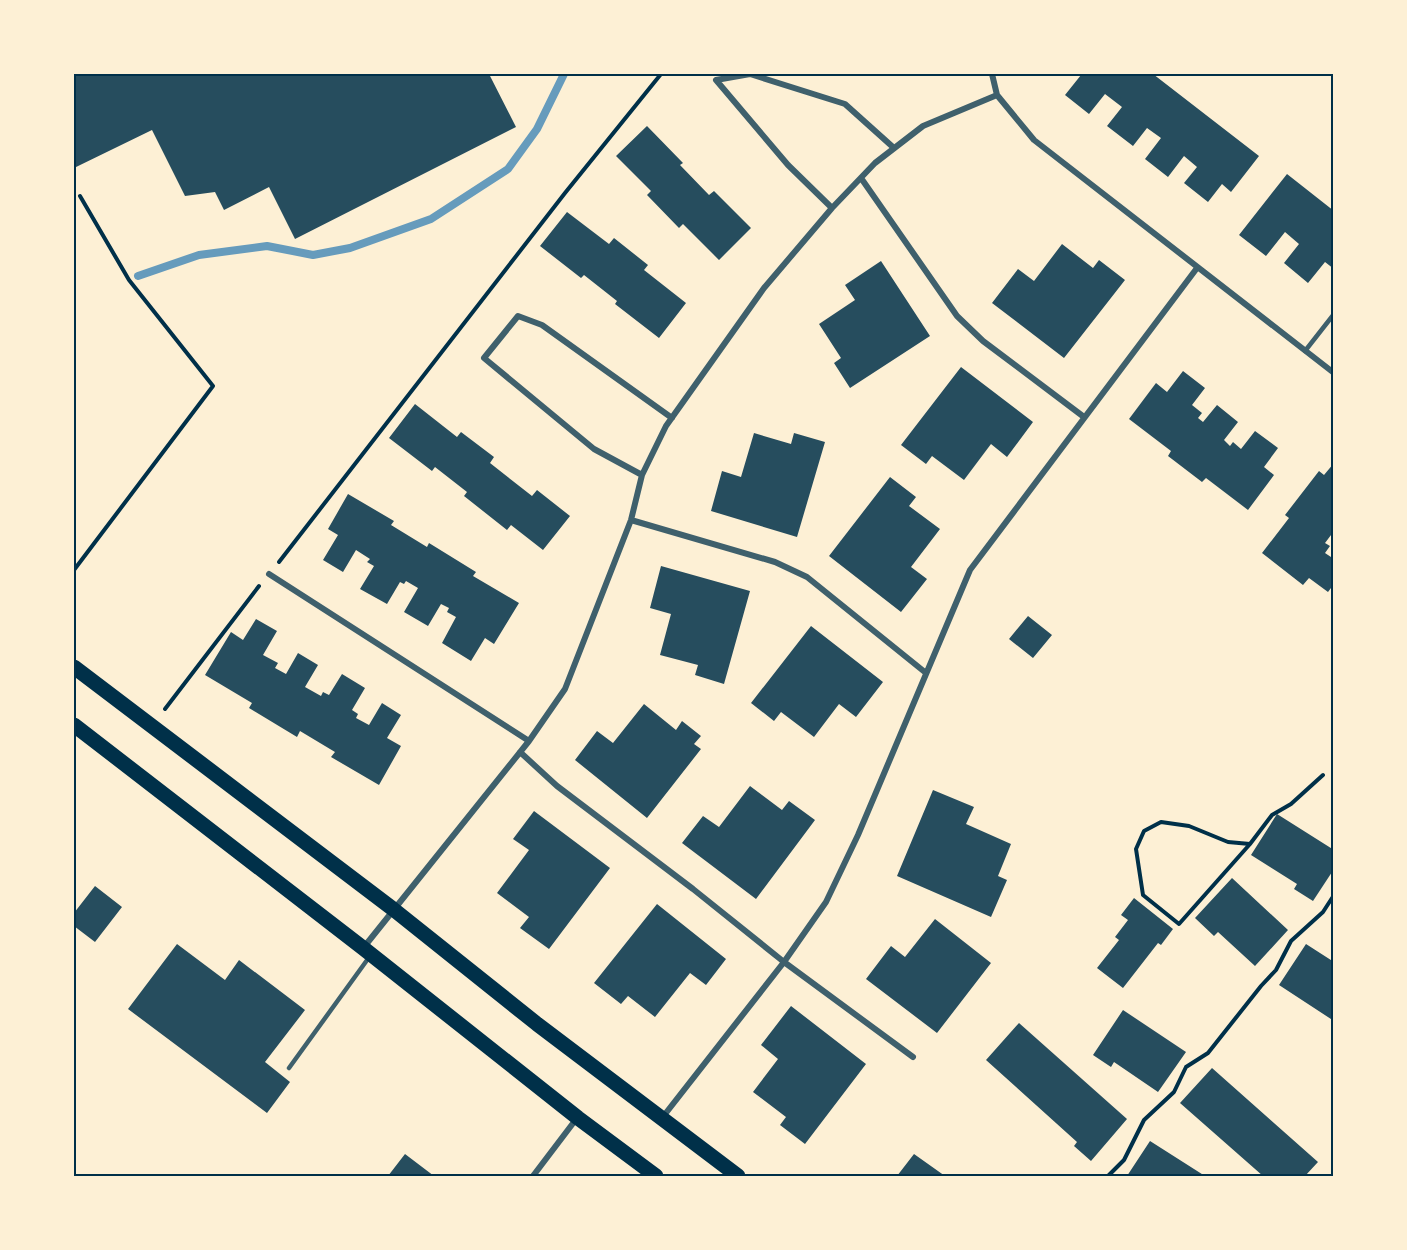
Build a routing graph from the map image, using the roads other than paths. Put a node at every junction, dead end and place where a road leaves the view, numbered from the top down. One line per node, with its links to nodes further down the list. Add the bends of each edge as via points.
1 (992, 74): 2 (street)
2 (997, 95): 3 (street, via 924,126); 6 (street, via 1034,140)
3 (894, 148): 4 (street); 5 (street, via 845,104 750,74 716,80 788,165)
4 (861, 178): 5 (street); 10 (street, via 957,316 983,341)
5 (832, 208): 11 (street, via 764,288)
6 (1197, 268): 8 (street); 10 (street)
7 (1334, 314): 8 (lane)
8 (1305, 351): 9 (street)
9 (1334, 373)
10 (1084, 417): 16 (street, via 970,570)
11 (672, 418): 12 (street); 12 (street, via 542,325 518,316 484,358 594,449)
12 (642, 475): 13 (street)
13 (631, 520): 16 (street, via 775,562 807,577); 18 (street, via 565,689)
14 (269, 574): 18 (street)
15 (74, 667): 20 (main road)
16 (926, 673): 22 (street, via 826,902)
17 (74, 725): 21 (main road)
18 (529, 741): 19 (street)
19 (520, 752): 20 (street); 22 (street, via 557,786)
20 (393, 909): 21 (street); 26 (main road)
21 (368, 951): 24 (lane); 25 (main road)
22 (784, 962): 23 (street); 26 (street)
23 (913, 1057)
24 (289, 1068)
25 (578, 1118): 27 (street); 28 (main road)
26 (662, 1119): 29 (main road)
27 (533, 1176)
28 (656, 1176)
29 (738, 1176)

